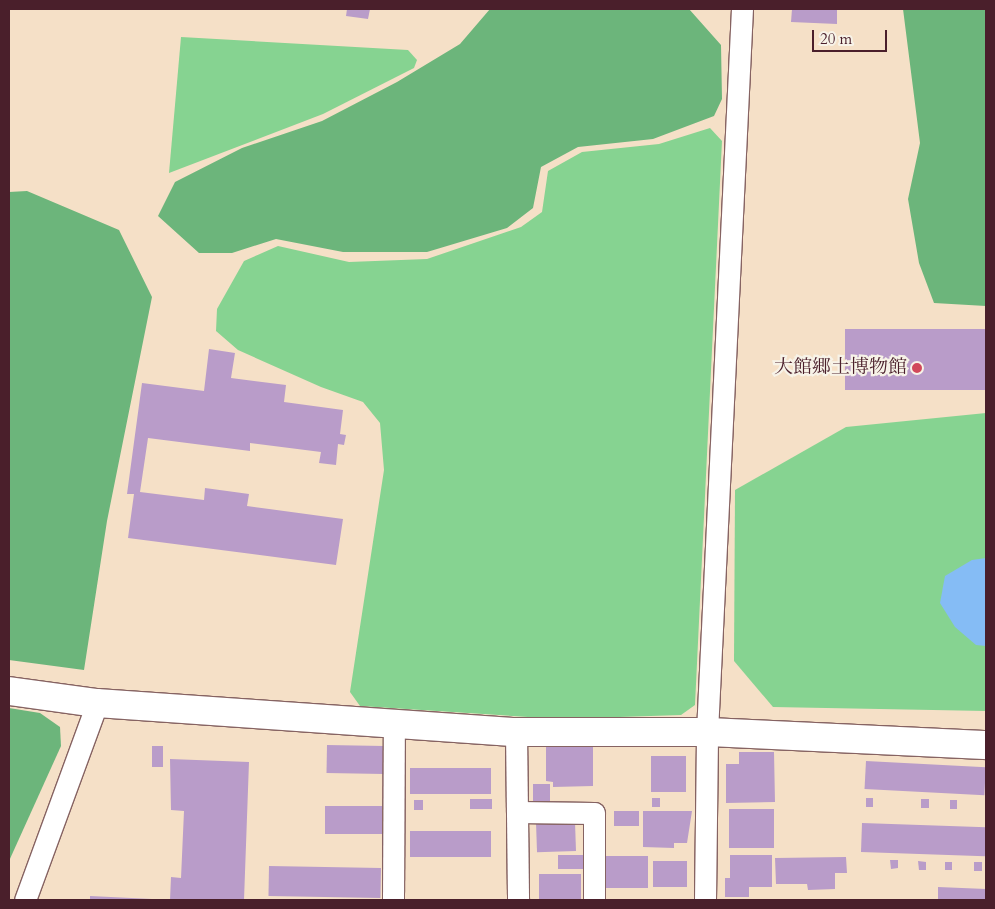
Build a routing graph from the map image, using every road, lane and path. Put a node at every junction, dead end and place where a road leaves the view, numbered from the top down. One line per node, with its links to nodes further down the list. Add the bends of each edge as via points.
1 (742, 9): 6 (street)
2 (9, 691): 3 (street)
3 (97, 703): 4 (street); 9 (street)
4 (394, 723): 5 (street); 10 (street)
5 (516, 732): 6 (street); 8 (street)
6 (707, 732): 7 (street); 13 (street)
7 (986, 745)
8 (517, 812): 11 (street); 12 (street, via 594,813)
9 (25, 900)
10 (393, 900)
11 (518, 900)
12 (594, 900)
13 (705, 900)

